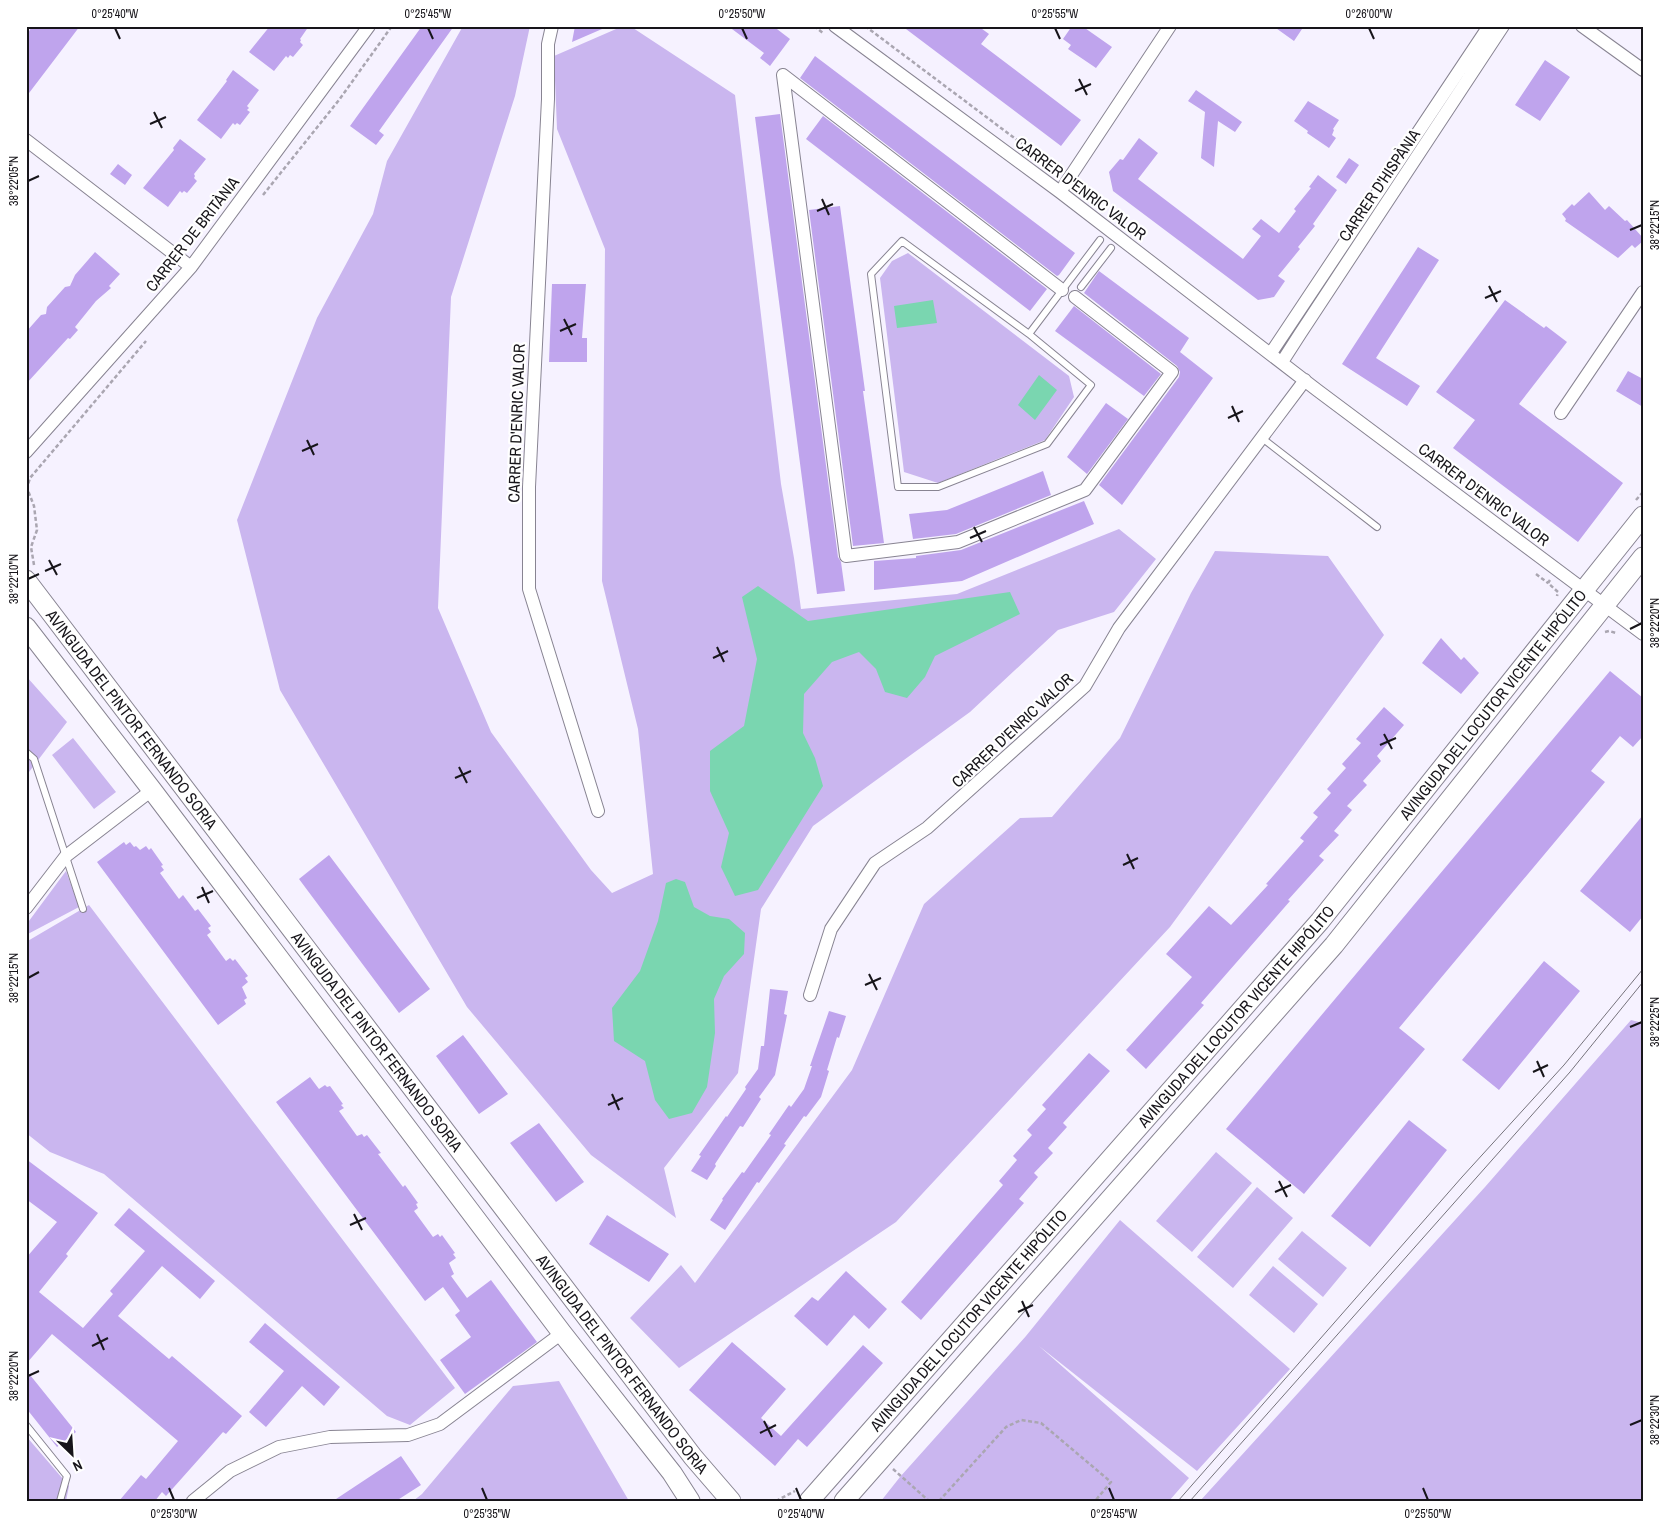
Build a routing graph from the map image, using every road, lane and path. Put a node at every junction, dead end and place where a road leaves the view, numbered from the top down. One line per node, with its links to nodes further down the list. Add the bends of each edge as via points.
1 (392, 26): 14 (path, via 340,100)
2 (552, 26): 42 (street, CARRER D'ENRIC VALOR, via 548,44 529,478 529,589)
3 (835, 26): 13 (street, CARRER D'ENRIC VALOR)
4 (865, 26): 12 (path, via 1053,167)
5 (1170, 26): 12 (street)
6 (1489, 26): 23 (street, CARRER D'HISPÀNIA)
7 (1503, 26): 24 (street, CARRER D'HISPÀNIA)
8 (1582, 26): 10 (street)
9 (366, 27): 17 (street, CARRER DE BRITÀNIA)
10 (1643, 70)
11 (26, 140): 17 (street)
12 (1076, 170): 13 (street)
13 (1060, 192): 23 (street, CARRER D'ENRIC VALOR)
14 (260, 200)
15 (1100, 240): 18 (lane)
16 (1111, 248): 19 (lane)
17 (191, 267): 28 (street, CARRER DE BRITÀNIA)
18 (1062, 290): 19 (street, via 783,75 846,556 958,542 1085,490 1172,372); 21 (lane)
19 (1078, 292)
20 (1643, 292): 26 (street)
21 (1029, 334): 21 (lane, via 902,241 871,274 898,488 938,487 1047,444 1091,385)
22 (149, 338): 34 (path, via 30,478 27,488 34,506 37,530 31,547)
23 (1271, 353): 24 (street, CARRER D'ENRIC VALOR)
24 (1282, 362): 25 (street, CARRER D'ENRIC VALOR)
25 (1305, 380): 27 (street, CARRER D'ENRIC VALOR); 33 (street, CARRER D'ENRIC VALOR)
26 (1561, 413)
27 (1262, 438): 31 (lane); 46 (street, CARRER D'ENRIC VALOR, via 1119,628 1085,686 928,828 875,863 831,929)
28 (26, 452)
29 (1643, 492): 30 (path)
30 (1637, 511): 35 (main road, AVINGUDA DEL LOCUTOR VICENTE HIPÓLITO)
31 (1377, 527)
32 (1643, 558): 37 (main road, AVINGUDA DEL LOCUTOR VICENTE HIPÓLITO)
33 (1557, 570): 35 (street, CARRER D'ENRIC VALOR); 36 (path, via 1548,583 1558,592)
34 (31, 575): 54 (main road, AVINGUDA DEL PINTOR FERNANDO SORIA, via 693,1457)
35 (1584, 590): 37 (street, CARRER D'ENRIC VALOR); 50 (main road, AVINGUDA DEL LOCUTOR VICENTE HIPÓLITO, via 1320,921)
36 (1557, 600)
37 (1604, 606): 39 (street, CARRER D'ENRIC VALOR); 56 (main road, AVINGUDA DEL LOCUTOR VICENTE HIPÓLITO, via 1334,945)
38 (26, 627): 41 (main road, AVINGUDA DEL PINTOR FERNANDO SORIA)
39 (1643, 634)
40 (26, 752): 43 (lane, via 34,759)
41 (152, 790): 43 (street, AVINGUDA DEL PINTOR FERNANDO SORIA); 47 (main road, AVINGUDA DEL PINTOR FERNANDO SORIA)
42 (598, 811)
43 (66, 856): 44 (street, AVINGUDA DEL PINTOR FERNANDO SORIA); 45 (lane)
44 (26, 908)
45 (83, 909)
46 (810, 995)
47 (562, 1333): 52 (street, AVINGUDA DEL PINTOR FERNANDO SORIA, via 440,1424 408,1436 330,1437 279,1447 230,1471); 53 (main road, AVINGUDA DEL PINTOR FERNANDO SORIA, via 672,1473)
48 (26, 1425): 51 (lane, via 67,1476)
49 (892, 1468): 57 (path)
50 (804, 1494): 55 (path, via 794,1493)
51 (60, 1501)
52 (193, 1501)
53 (690, 1501)
54 (731, 1501)
55 (776, 1501)
56 (844, 1501)
57 (929, 1501)
58 (939, 1501): 59 (path, via 1006,1426 1020,1420 1041,1423 1111,1482)
59 (1095, 1501)

